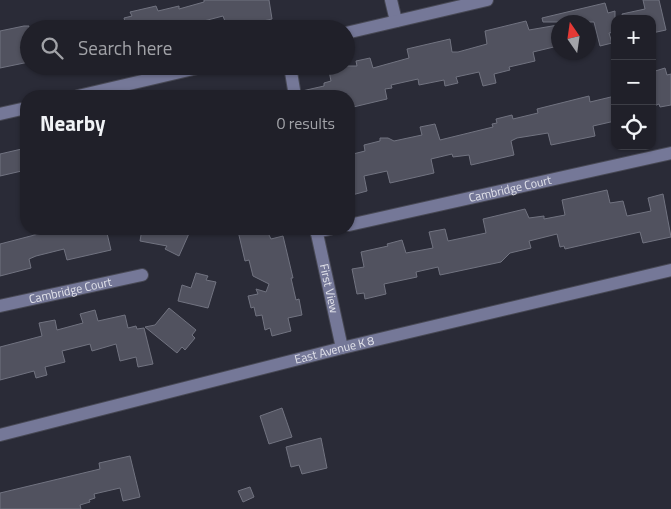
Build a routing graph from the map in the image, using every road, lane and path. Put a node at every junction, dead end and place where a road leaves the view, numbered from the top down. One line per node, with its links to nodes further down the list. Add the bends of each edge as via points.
1 (391, 0): 3 (street)
2 (487, 0): 3 (street)
3 (396, 21): 4 (street)
4 (355, 31)
5 (168, 75): 7 (street)
6 (292, 75): 8 (street)
7 (104, 90)
8 (294, 90)
9 (20, 109): 10 (street)
10 (0, 114)
11 (671, 153): 12 (street, Cambridge Court)
12 (355, 224)
13 (317, 235): 17 (street, First View)
14 (671, 270): 17 (street, East Avenue K 8)
15 (142, 275): 16 (street, Cambridge Court)
16 (0, 306)
17 (342, 348): 18 (street, East Avenue K 8)
18 (0, 435)

